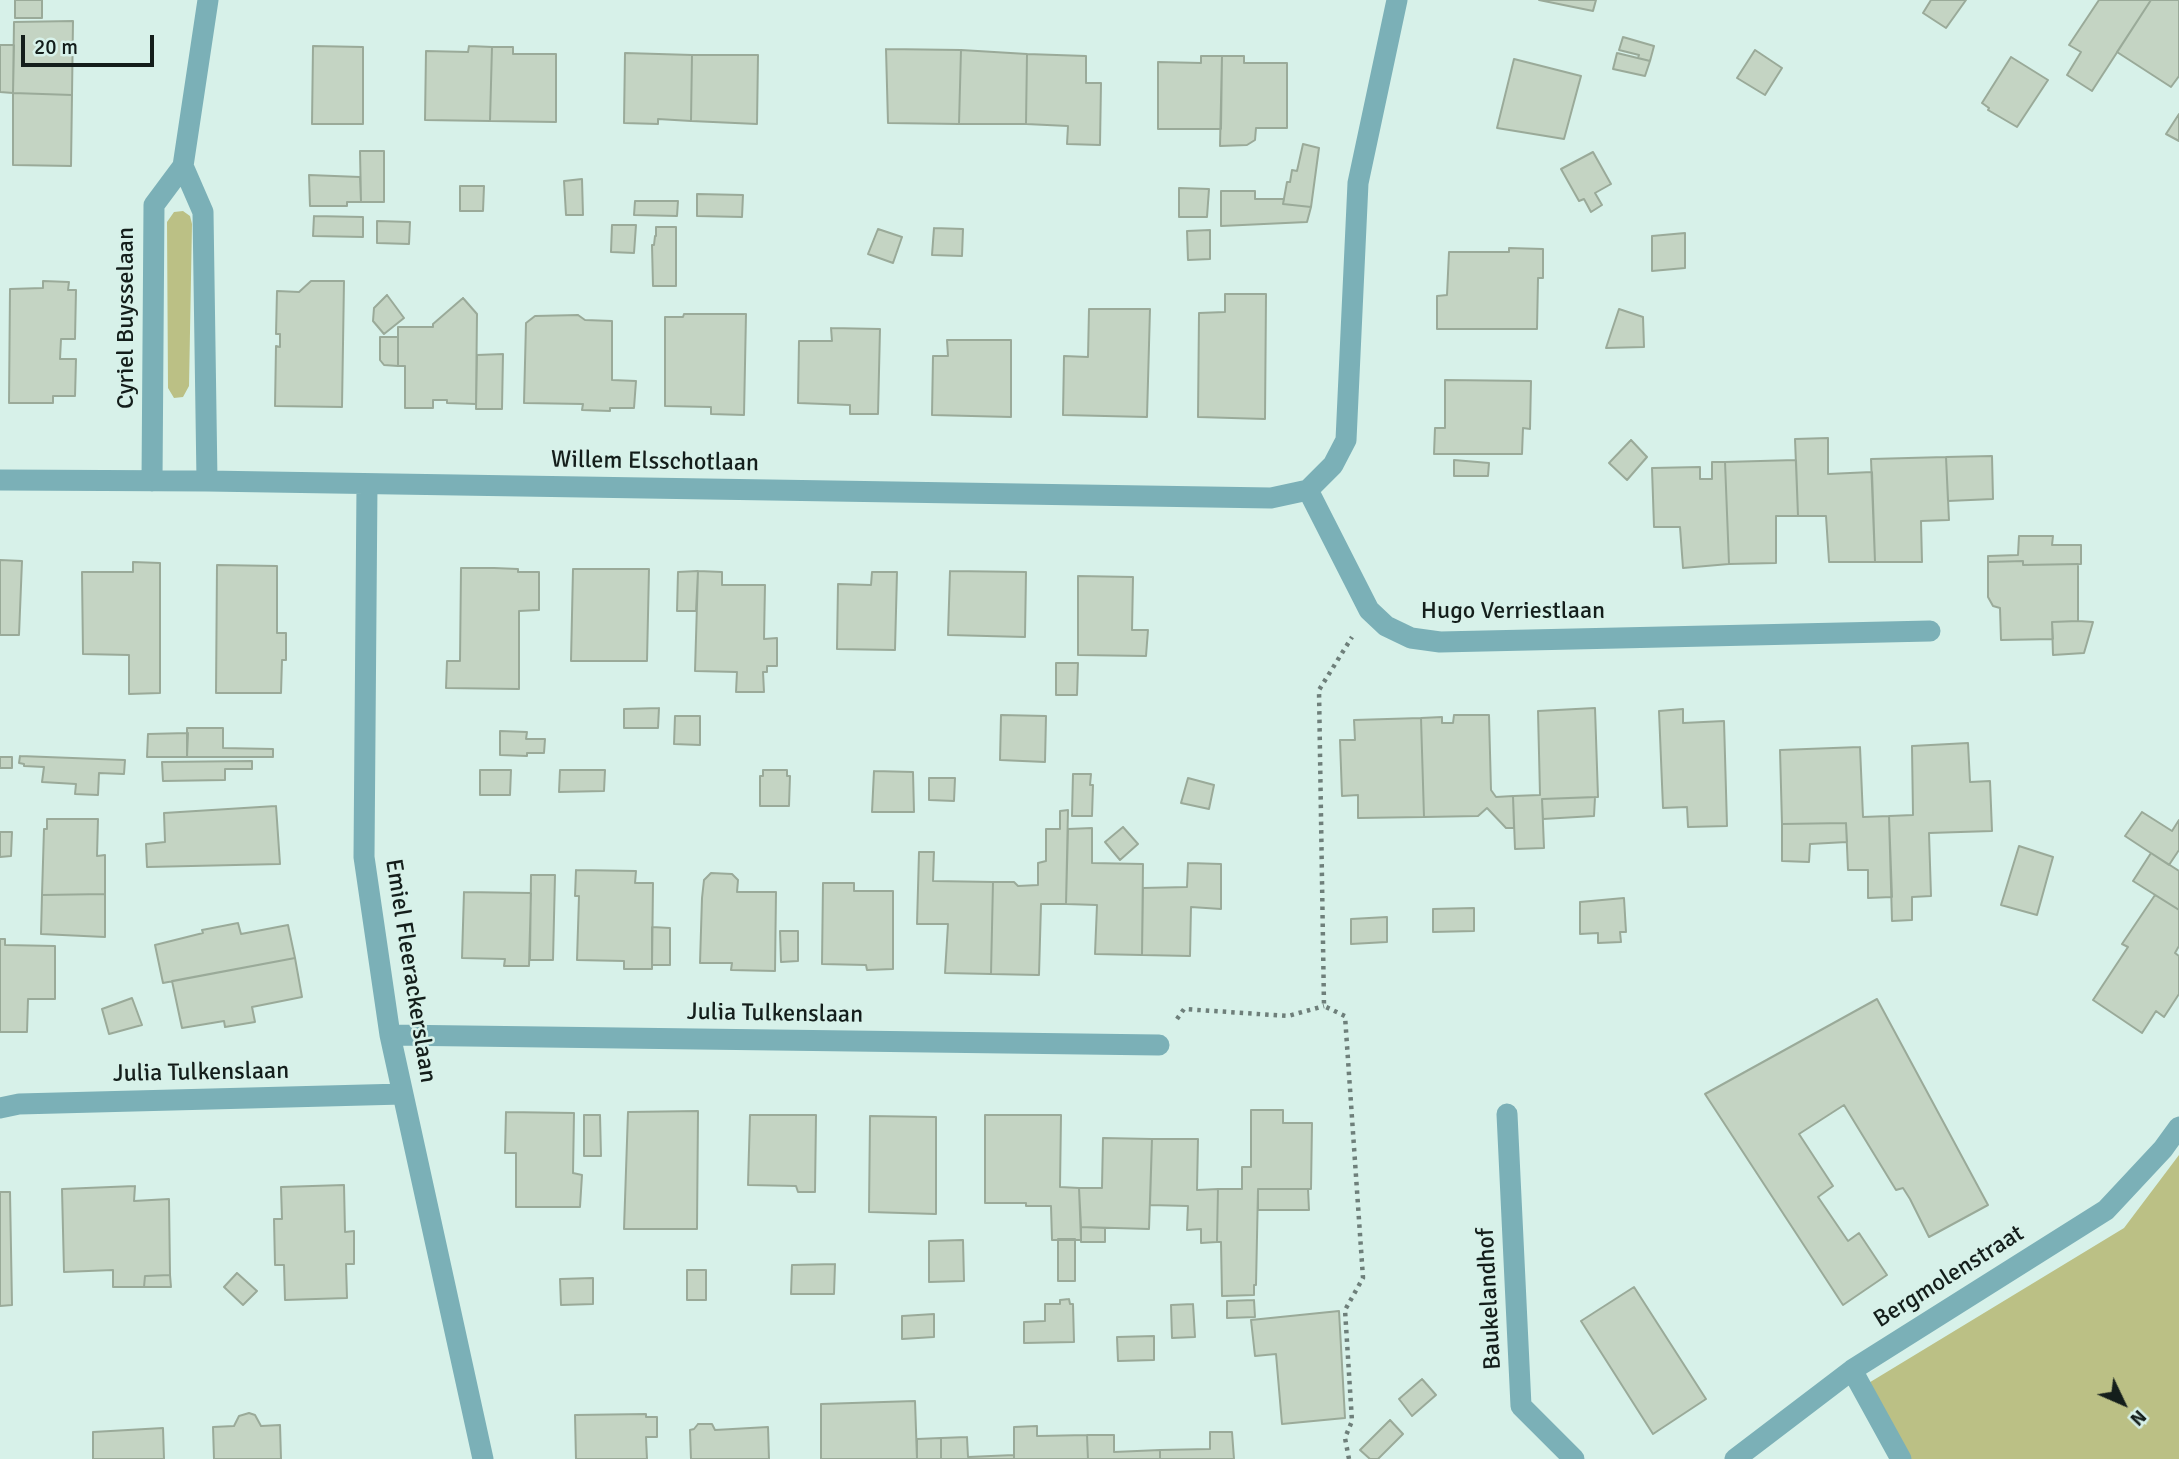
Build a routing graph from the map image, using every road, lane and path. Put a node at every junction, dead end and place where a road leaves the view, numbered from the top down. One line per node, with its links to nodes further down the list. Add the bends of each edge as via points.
1 (208, 0): 3 (street, Cyriel Buysselaan)
2 (1397, 0): 8 (street, via 1357,183 1346,440 1333,465)
3 (183, 166): 5 (street, Cyriel Buysselaan, via 154,205); 6 (street, via 203,212)
4 (0, 480): 5 (street, Willem Elsschotlaan)
5 (152, 481): 6 (street, Willem Elsschotlaan)
6 (207, 481): 7 (street, Willem Elsschotlaan)
7 (367, 484): 8 (street, Willem Elsschotlaan, via 1271,498); 12 (street, Emiel Fleerackerslaan, via 364,857)
8 (1308, 490): 9 (street, Hugo Verriestlaan)
9 (1369, 610): 10 (street, Hugo Verriestlaan, via 1386,626 1411,638 1440,642); 11 (path, via 1319,690)
10 (1930, 631)
11 (1324, 1006): 13 (path, via 1288,1016 1184,1009); 20 (path, via 1345,1016 1363,1278 1345,1310 1352,1421 1345,1438)
12 (390, 1035): 13 (street, Julia Tulkenslaan); 14 (street, Emiel Fleerackerslaan)
13 (1159, 1045)
14 (403, 1094): 15 (street, Julia Tulkenslaan); 19 (street, Emiel Fleerackerslaan)
15 (0, 1108)
16 (1507, 1114): 21 (street, Baukelandhof, via 1521,1406)
17 (2179, 1127): 18 (street, Bergmolenstraat, via 2105,1210)
18 (1852, 1370): 22 (street, Bergmolenstraat); 23 (street)
19 (483, 1459)
20 (1349, 1459)
21 (1574, 1459)
22 (1735, 1459)
23 (1901, 1459)

